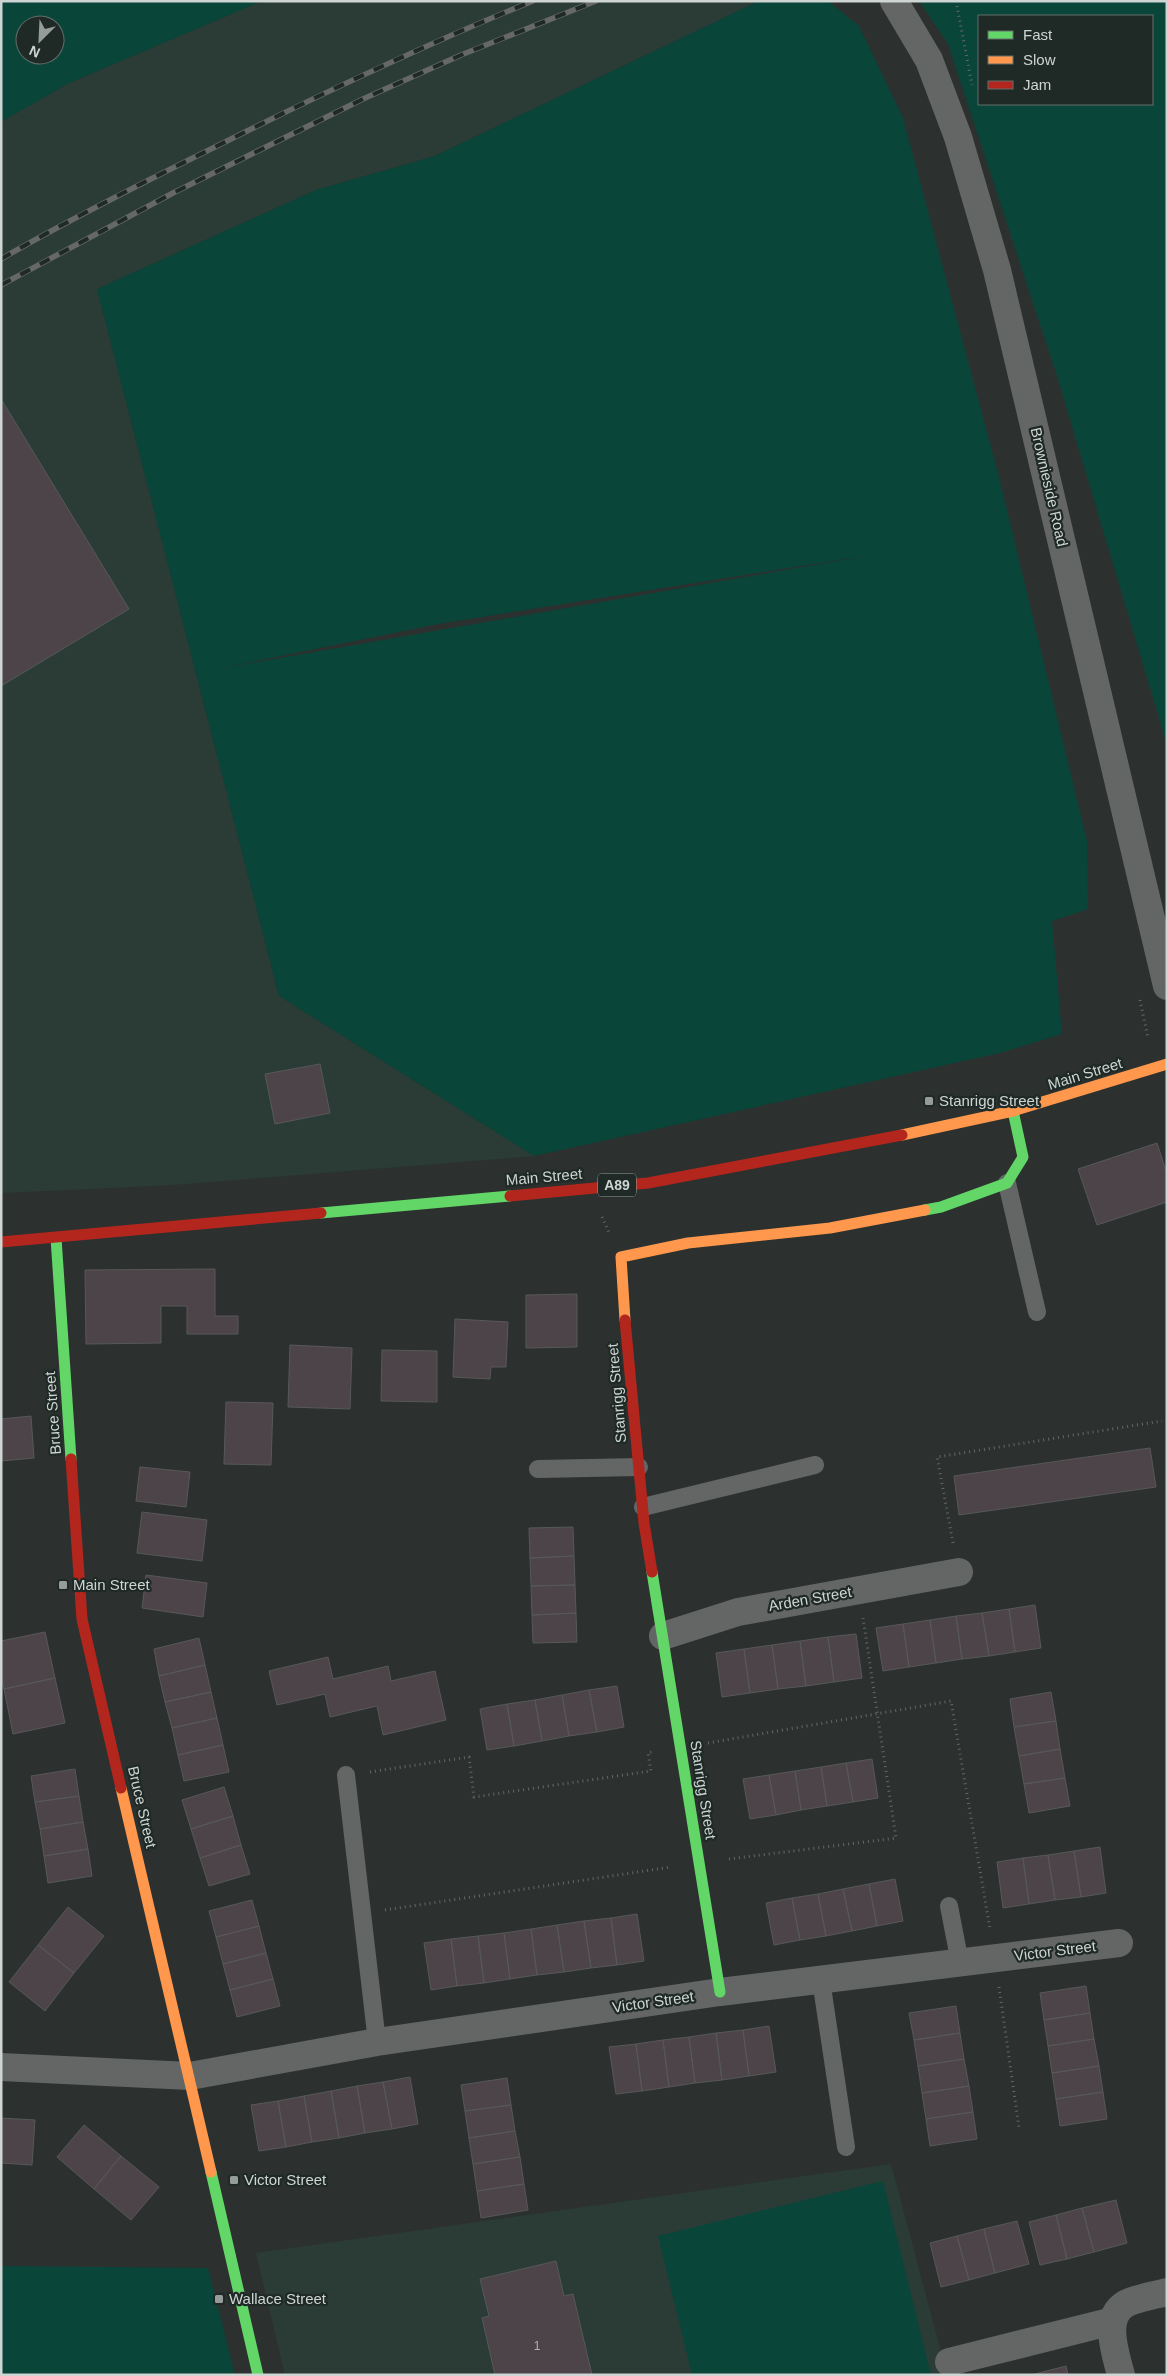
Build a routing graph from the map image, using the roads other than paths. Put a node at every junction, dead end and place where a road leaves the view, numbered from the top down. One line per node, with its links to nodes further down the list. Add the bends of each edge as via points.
1 (894, 1): 2 (street, Brownieside Road, via 929,60 958,138 997,270)
2 (1167, 986)
3 (1167, 1064): 4 (street, Main Street / A89)
4 (1013, 1111): 5 (street, via 1023,1157); 6 (street, Main Street / A89, via 648,1182)
5 (1007, 1183): 8 (lane); 10 (street, Stanrigg Street, via 941,1207 830,1228 688,1243 621,1257)
6 (56, 1238): 7 (street, Main Street / A89); 23 (street, Bruce Street, via 82,1619)
7 (1, 1242)
8 (1037, 1312)
9 (815, 1465): 12 (lane)
10 (638, 1467): 11 (lane); 12 (street, Stanrigg Street)
11 (538, 1469)
12 (642, 1507): 14 (street, Stanrigg Street)
13 (959, 1572): 14 (street, Arden Street, via 738,1612)
14 (663, 1636): 20 (street, Stanrigg Street)
15 (346, 1775): 21 (lane)
16 (950, 1906): 18 (lane)
17 (1119, 1943): 18 (street, Victor Street)
18 (960, 1963): 19 (street, Victor Street)
19 (821, 1980): 20 (street, Victor Street); 24 (lane)
20 (720, 1992): 21 (street, Victor Street)
21 (377, 2042): 23 (street, Victor Street)
22 (1, 2067): 23 (street)
23 (190, 2076): 28 (street, Bruce Street)
24 (846, 2147)
25 (1167, 2292): 26 (street, via 1130,2301)
26 (1113, 2320): 27 (street); 29 (street, via 1112,2338)
27 (949, 2362)
28 (258, 2375)
29 (1121, 2375)

